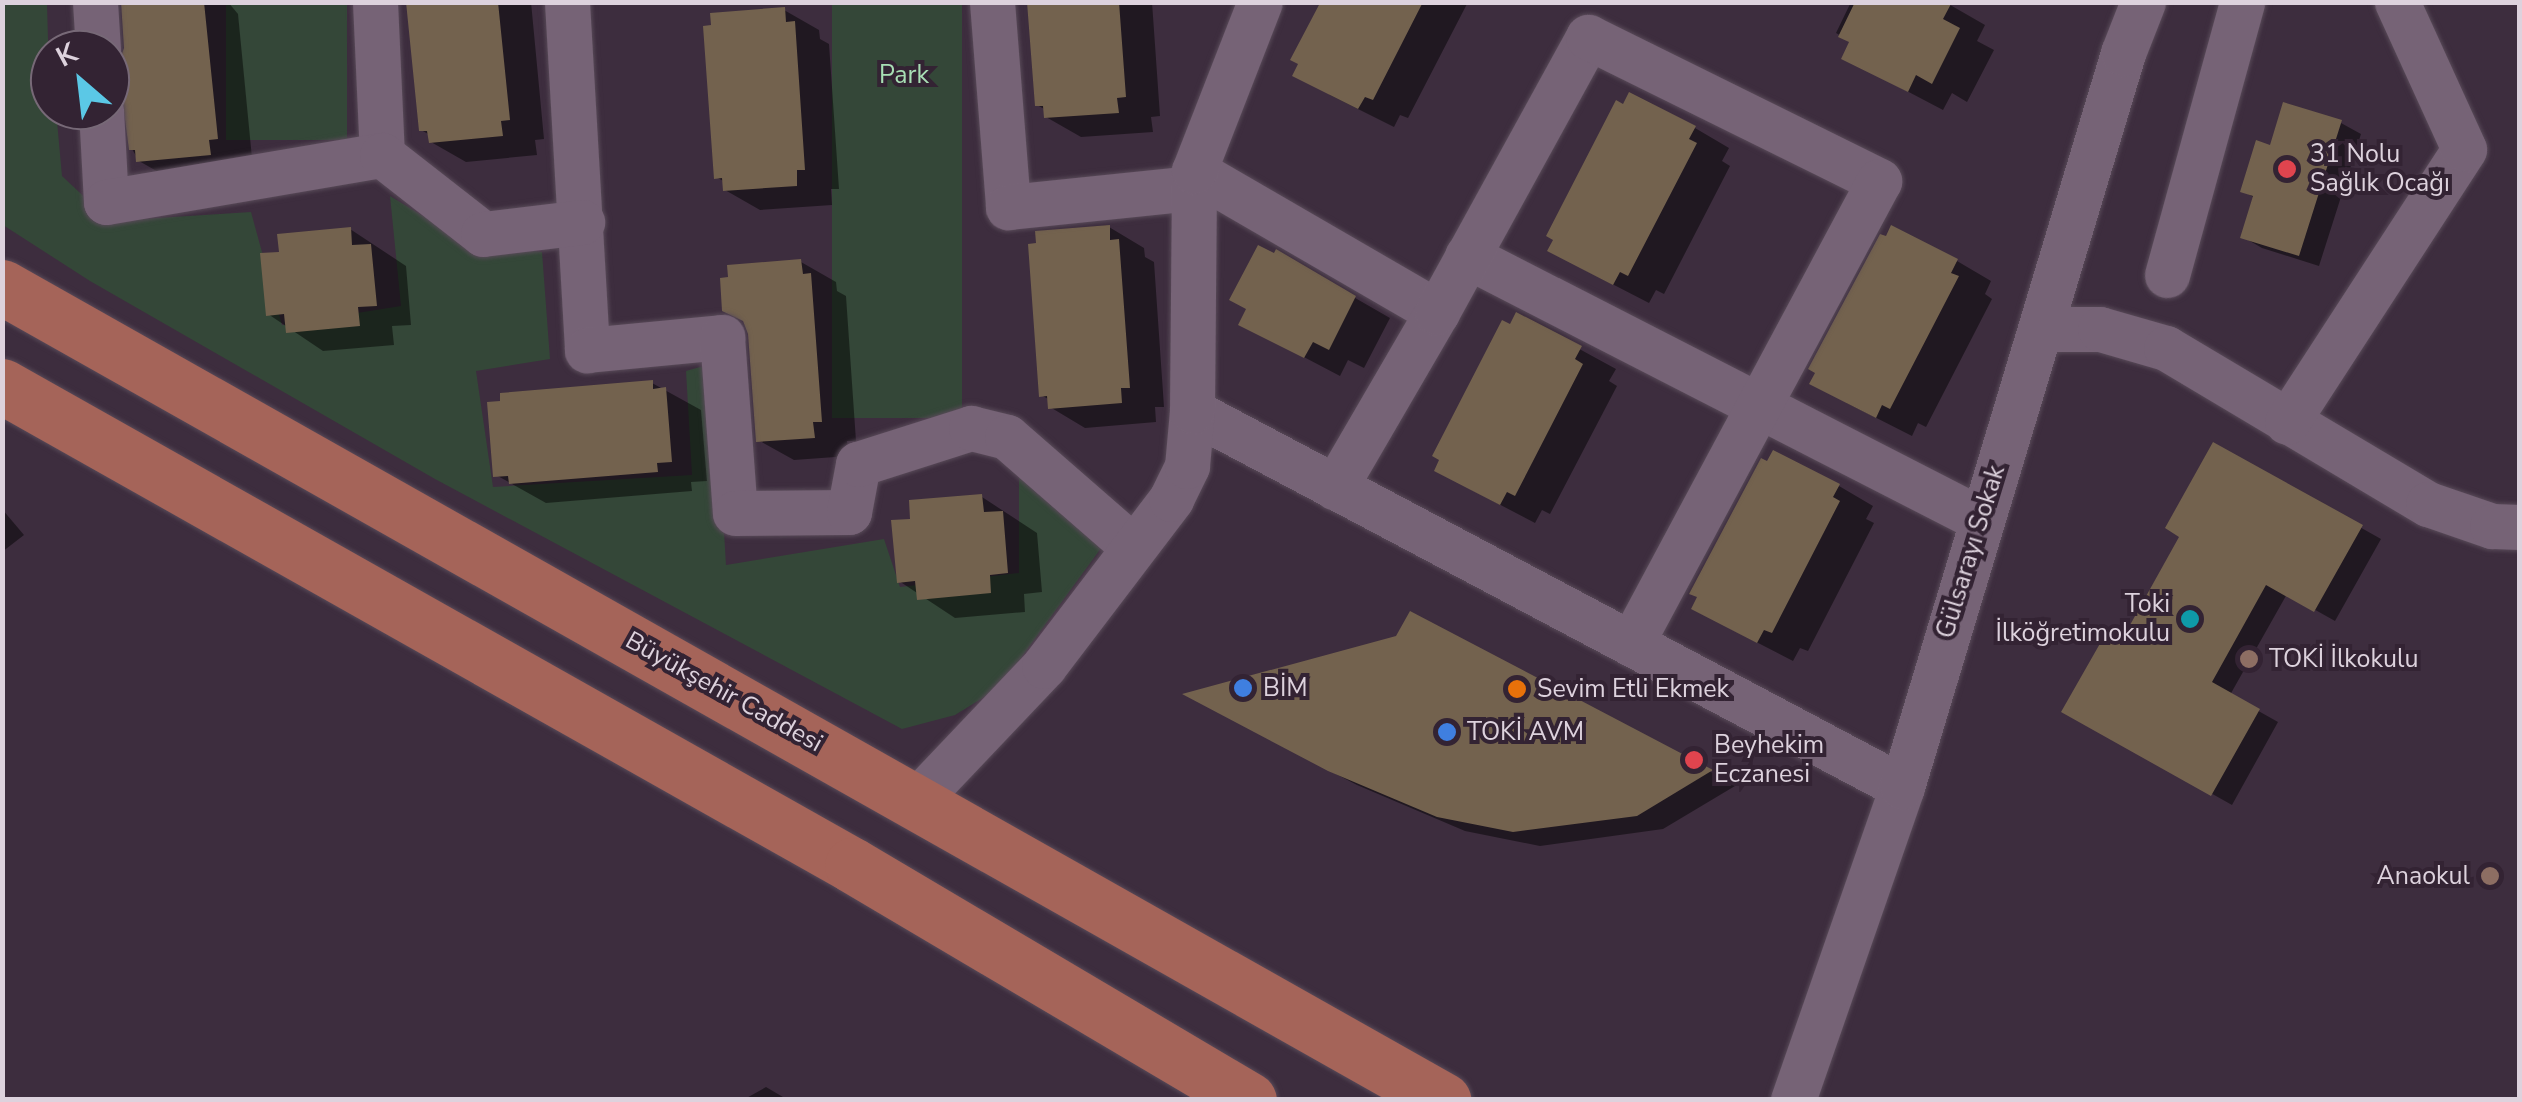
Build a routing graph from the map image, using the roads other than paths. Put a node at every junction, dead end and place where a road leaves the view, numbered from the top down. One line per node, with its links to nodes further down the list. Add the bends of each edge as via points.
1 (95, 2): 9 (street)
2 (376, 2): 11 (street)
3 (567, 2): 13 (street)
4 (992, 2): 12 (street, via 1008,207)
5 (1260, 2): 12 (street)
6 (2144, 2): 18 (street, Gülsarayı Sokak)
7 (2242, 2): 15 (street)
8 (2397, 2): 22 (street, via 2464,149)
9 (97, 30)
10 (102, 130): 11 (street, via 106,202)
11 (382, 155): 13 (street, via 483,234)
12 (1194, 179): 17 (street); 21 (street)
13 (582, 222): 26 (street, via 587,350 722,337 735,513 849,512 858,464 971,428 1007,438)
14 (1467, 256): 17 (street); 20 (street); 20 (street, via 1588,37 1880,181)
15 (2167, 275)
16 (2, 288): 29 (main road, Büyükşehir Caddesi)
17 (1437, 312): 23 (street)
18 (2041, 329): 22 (street, via 2100,330 2166,348); 24 (street, Gülsarayı Sokak)
19 (2, 386): 30 (main road, via 852,866)
20 (1756, 404): 24 (street); 27 (street)
21 (1192, 411): 23 (street); 26 (street, via 1187,466)
22 (2287, 422): 25 (street, via 2428,504 2492,526)
23 (1335, 486): 27 (street)
24 (1980, 519): 28 (street, Gülsarayı Sokak)
25 (2520, 527)
26 (1133, 547): 29 (street, via 1044,666)
27 (1631, 644): 28 (street)
28 (1902, 787): 32 (street, Gülsarayı Sokak)
29 (917, 800): 31 (main road, Büyükşehir Caddesi)
30 (1249, 1100)
31 (1443, 1100)
32 (1793, 1100)

